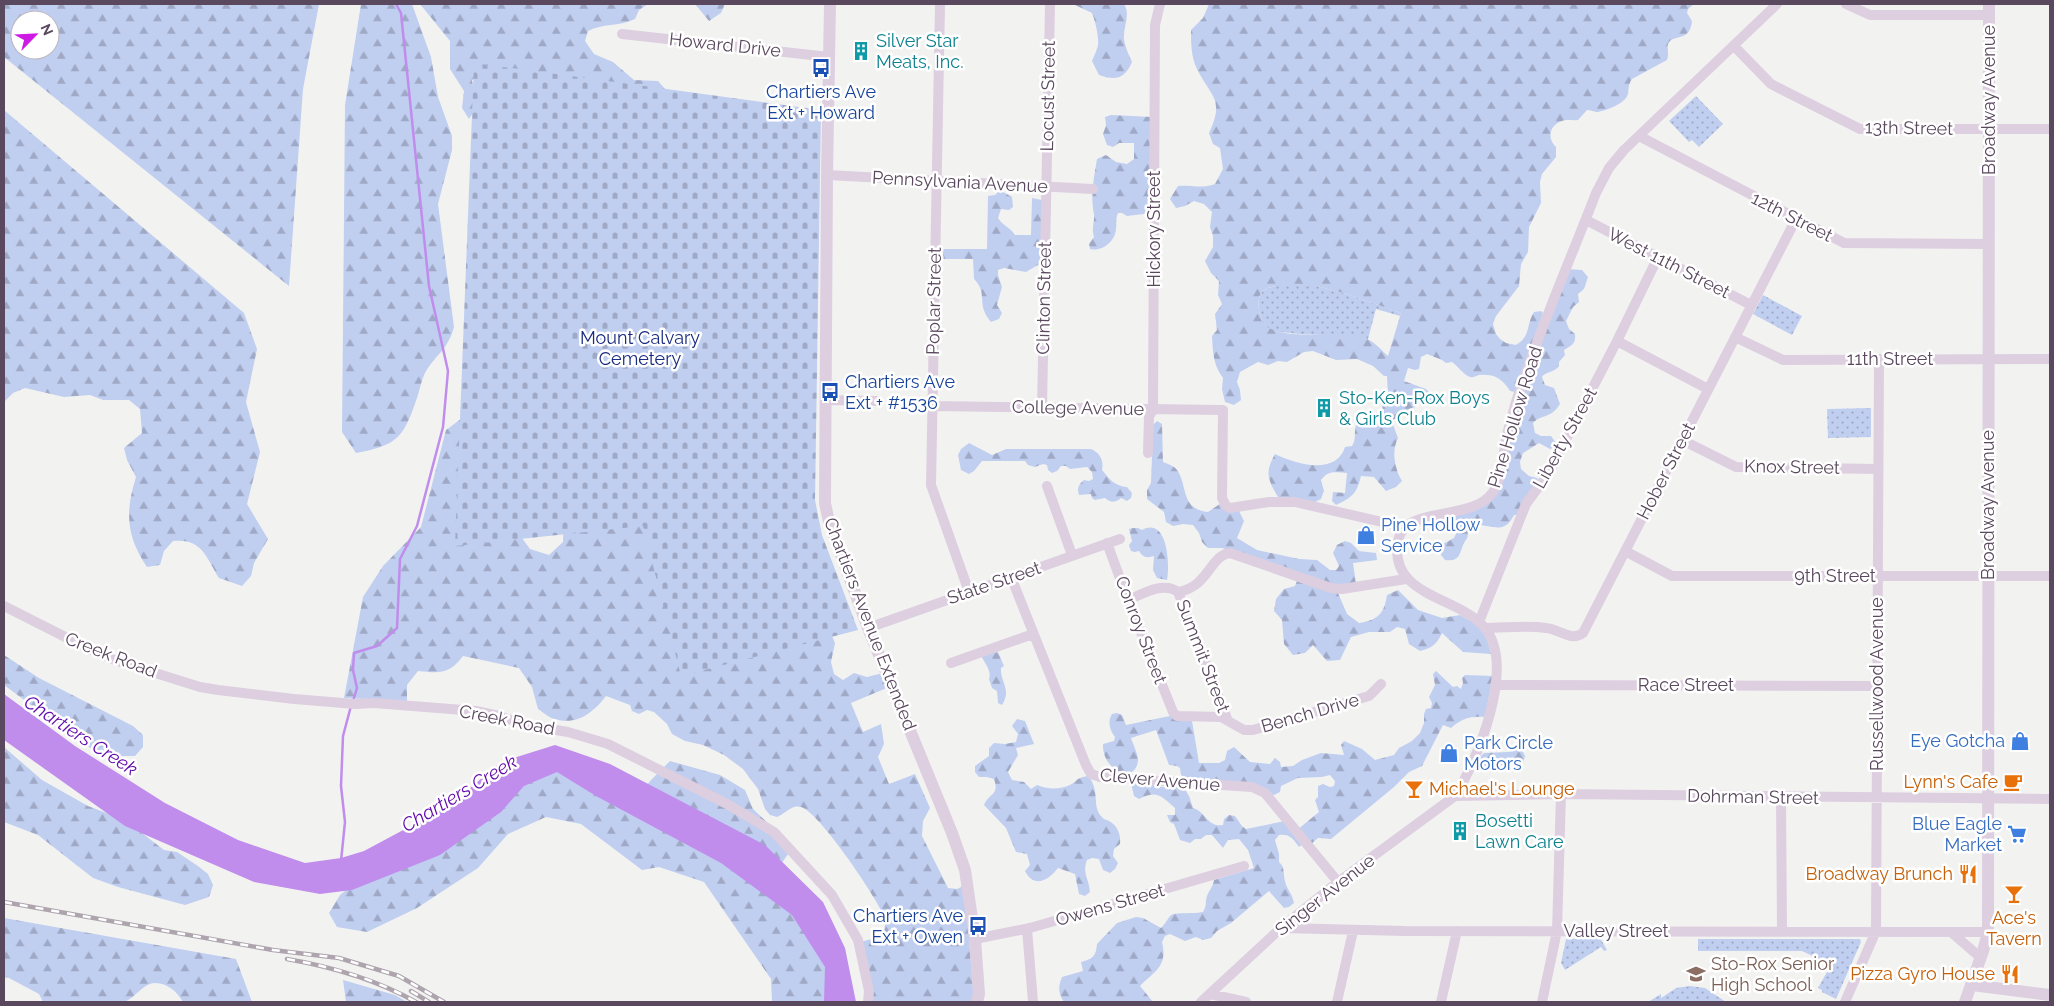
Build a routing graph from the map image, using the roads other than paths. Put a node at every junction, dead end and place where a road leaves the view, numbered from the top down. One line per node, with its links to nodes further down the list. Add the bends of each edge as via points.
1 (830, 4): 10 (street, Chartiers Avenue Extended)
2 (940, 4): 15 (street, Poplar Street)
3 (1050, 4): 16 (street, Locust Street)
4 (1160, 4): 33 (street, Hickory Street, via 1155,26)
5 (1777, 4): 9 (street, Pine Hollow Road)
6 (1846, 4): 7 (street, via 1870,16)
7 (1989, 9): 11 (street, Broadway Avenue)
8 (622, 34): 10 (street, Howard Drive)
9 (1734, 46): 11 (street, 13th Street, via 1771,84 1860,128); 13 (street, Pine Hollow Road)
10 (829, 57): 14 (street, Chartiers Avenue Extended)
11 (1989, 129): 12 (street, 13th Street); 20 (street, Broadway Avenue)
12 (2050, 129)
13 (1639, 136): 18 (street, 12th Street); 19 (street, Pine Hollow Road, via 1610,168)
14 (827, 176): 15 (street, Pennsylvania Avenue); 29 (street, Chartiers Avenue Extended)
15 (935, 181): 16 (street, Pennsylvania Avenue); 31 (street, Poplar Street)
16 (1046, 187): 17 (street, Pennsylvania Avenue); 32 (street, Clinton Street)
17 (1093, 189)
18 (1796, 219): 20 (street, 12th Street, via 1844,243); 22 (street, Hober Street)
19 (1586, 220): 21 (street, West 11th Street); 38 (street, Pine Hollow Road, via 1515,406 1492,494 1480,504 1420,518)
20 (1989, 244): 26 (street, Broadway Avenue)
21 (1658, 257): 22 (street, West 11th Street); 24 (street, Liberty Street)
22 (1751, 305): 23 (street, Hober Street)
23 (1735, 337): 25 (street, 11th Street, via 1783,360); 28 (street, Hober Street)
24 (1617, 341): 28 (street); 52 (street, Liberty Street, via 1548,474 1526,504)
25 (1879, 359): 26 (street, 11th Street); 36 (street, Russellwood Avenue)
26 (1989, 359): 27 (street, 11th Street); 44 (street, Broadway Avenue)
27 (2050, 359)
28 (1708, 389): 34 (street, Hober Street)
29 (825, 400): 30 (street); 53 (street, Chartiers Avenue Extended, via 825,502)
30 (877, 401)
31 (933, 406): 32 (street, College Avenue); 48 (street, Poplar Street, via 931,485)
32 (1042, 408): 33 (street, College Avenue)
33 (1154, 409): 35 (street, Hickory Street, via 1149,417); 38 (street, College Avenue, via 1223,410 1222,498 1230,508 1294,502)
34 (1682, 440): 36 (street, Knox Street, via 1736,467); 41 (street, Hober Street)
35 (1148, 453)
36 (1878, 469): 43 (street, Russellwood Avenue)
37 (1047, 486): 42 (street)
38 (1404, 527): 47 (street, via 1397,549)
39 (1120, 538): 40 (street, State Street)
40 (1107, 543): 42 (street, State Street); 50 (street, Conroy Street)
41 (1625, 551): 43 (street, 9th Street, via 1672,576); 52 (street, Hober Street, via 1579,636 1547,628)
42 (1072, 556): 46 (street, State Street)
43 (1878, 576): 44 (street, 9th Street); 58 (street, Russellwood Avenue)
44 (1988, 576): 45 (street, 9th Street); 65 (street, Broadway Avenue)
45 (2050, 576)
46 (1011, 577): 48 (street, State Street); 54 (street, Clever Avenue)
47 (1406, 579): 49 (street, via 1331,588 1230,553 1217,558 1197,584); 52 (street)
48 (969, 592): 53 (street, State Street)
49 (1178, 592): 50 (street, via 1163,586); 60 (street, Summit Street)
50 (1128, 600): 59 (street, Conroy Street)
51 (4, 606): 83 (street, Creek Road, via 90,650 200,687 355,704 476,711 608,744 728,804 774,832 832,896 858,940 869,991)
52 (1482, 625): 57 (street, via 1492,641 1496,656)
53 (868, 628): 78 (street, Chartiers Avenue Extended, via 965,870)
54 (1033, 634): 55 (street); 68 (street, Clever Avenue, via 1091,774 1252,787 1265,793)
55 (951, 663)
56 (1381, 684): 60 (street, Bench Drive, via 1369,696 1253,730 1244,730)
57 (1495, 685): 58 (street, Race Street); 62 (street, via 1481,742)
58 (1877, 686): 64 (street, Russellwood Avenue)
59 (1177, 716): 60 (street, Bench Drive, via 1221,717)
60 (1228, 721)
61 (1561, 794): 62 (street, Dohrman Street); 63 (street, Dohrman Street); 73 (street)
62 (1455, 796): 68 (street, Singer Avenue)
63 (1781, 798): 64 (street, Dohrman Street); 74 (street)
64 (1877, 799): 65 (street, Dohrman Street); 75 (street, Russellwood Avenue)
65 (1988, 799): 66 (street, Dohrman Street); 77 (street, Broadway Avenue)
66 (2050, 800)
67 (1244, 866): 70 (street, Owens Street)
68 (1338, 882): 69 (street, Singer Avenue)
69 (1281, 928): 71 (street, Valley Street); 81 (street, Singer Avenue)
70 (1027, 929): 78 (street, Owens Street); 85 (street)
71 (1353, 931): 72 (street, Valley Street); 88 (street)
72 (1457, 931): 73 (street, Valley Street); 89 (street)
73 (1557, 931): 74 (street, Valley Street); 90 (street)
74 (1782, 931): 75 (street, Valley Street)
75 (1876, 932): 76 (street, Valley Street); 91 (street, Russellwood Avenue)
76 (1951, 932): 77 (street, Valley Street); 79 (street)
77 (1988, 932): 79 (street, Broadway Avenue)
78 (975, 939): 84 (street, Chartiers Avenue Extended)
79 (1981, 958): 80 (street, Broadway Avenue)
80 (1972, 985): 82 (street); 92 (street, Broadway Avenue)
81 (1210, 994): 86 (street, Singer Avenue); 87 (street)
82 (2050, 995)
83 (868, 1002)
84 (977, 1002)
85 (1033, 1002)
86 (1201, 1002)
87 (1246, 1002)
88 (1337, 1002)
89 (1441, 1002)
90 (1542, 1002)
91 (1844, 1002)
92 (1965, 1002)

